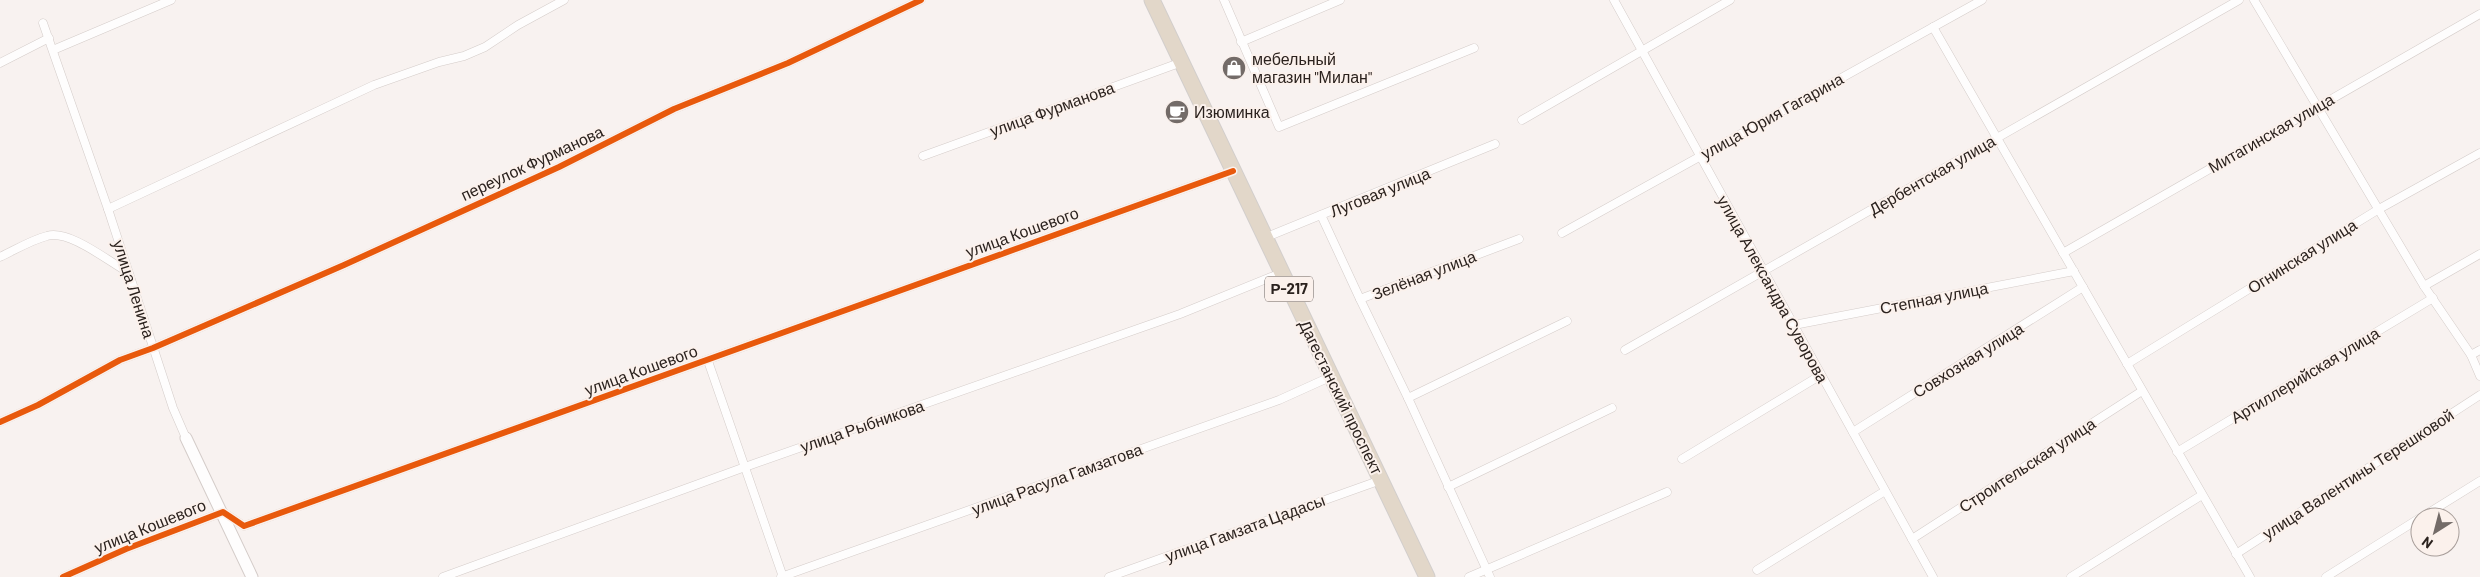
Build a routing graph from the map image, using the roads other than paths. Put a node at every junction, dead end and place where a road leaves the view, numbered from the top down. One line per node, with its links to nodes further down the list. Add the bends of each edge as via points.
1 (171, 0): 18 (street)
2 (564, 0): 30 (street, via 478,50 374,85)
3 (921, 0): 49 (street, переулок Фурманова, via 788,62 674,109 559,167 352,261)
4 (1152, 0): 20 (highway, Дагестанский проспект / Р-217)
5 (1224, 0): 16 (street)
6 (1340, 0): 16 (street)
7 (1614, 0): 19 (street, улица Александра Суворова)
8 (1730, 0): 19 (street)
9 (1982, 0): 14 (street, улица Юрия Гагарина)
10 (2239, 0): 24 (street, Дербентская улица)
11 (2254, 0): 22 (street)
12 (2480, 14): 22 (street, Митагинская улица)
13 (44, 23): 15 (street, улица Ленина)
14 (1933, 27): 24 (street); 28 (street, улица Юрия Гагарина)
15 (49, 38): 18 (street, улица Ленина); 21 (street)
16 (1241, 42): 17 (street, via 1279,127)
17 (1474, 48)
18 (53, 50): 30 (street, улица Ленина)
19 (1642, 51): 23 (street); 28 (street, улица Александра Суворова)
20 (1182, 62): 27 (street, улица Фурманова); 29 (highway, Дагестанский проспект / Р-217)
21 (0, 63)
22 (2318, 106): 31 (street); 36 (street, Митагинская улица)
23 (1522, 120)
24 (1997, 138): 36 (street); 39 (street, Дербентская улица)
25 (1495, 144): 32 (street, Луговая улица)
26 (2480, 153): 31 (street, Огнинская улица)
27 (923, 156)
28 (1700, 156): 33 (street, улица Юрия Гагарина); 39 (street, улица Александра Суворова)
29 (1233, 172): 34 (highway, Дагестанский проспект / Р-217); 53 (street, улица Кошевого)
30 (108, 209): 40 (street, улица Ленина)
31 (2379, 209): 43 (street); 54 (street, Огнинская улица)
32 (1321, 215): 34 (street, Луговая улица); 46 (street, Зелёная улица)
33 (1562, 233)
34 (1264, 238): 42 (highway, Дагестанский проспект / Р-217)
35 (1519, 239): 46 (street, Зелёная улица)
36 (2063, 253): 41 (street)
37 (2480, 254): 43 (street)
38 (0, 257): 40 (street, via 48,235 60,235)
39 (1764, 271): 48 (street, улица Александра Суворова); 50 (street, Дербентская улица)
40 (128, 272): 49 (street, улица Ленина)
41 (2074, 272): 44 (street); 48 (street, Степная улица)
42 (1281, 274): 57 (highway, Дагестанский проспект / Р-217); 67 (street, улица Рыбникова, via 1180,314)
43 (2424, 286): 45 (street)
44 (2083, 287): 54 (street); 63 (street, Совхозная улица)
45 (2433, 298): 52 (street); 65 (street, Артиллерийская улица)
46 (1360, 299): 60 (street)
47 (1567, 321): 60 (street)
48 (1794, 325): 55 (street, улица Александра Суворова)
49 (153, 348): 62 (street, переулок Фурманова, via 120,360); 64 (street, улица Ленина)
50 (1625, 350)
51 (2480, 350): 52 (street)
52 (2471, 355): 56 (street)
53 (708, 361): 67 (street); 75 (street, улица Кошевого, via 244,526)
54 (2127, 364): 58 (street)
55 (1822, 375): 63 (street, улица Александра Суворова); 66 (street)
56 (2480, 376)
57 (1330, 377): 68 (highway, Дагестанский проспект / Р-217); 84 (street, улица Расула Гамзатова, via 1279,400)
58 (2142, 391): 65 (street); 77 (street, Строительская улица)
59 (2480, 395): 78 (street, улица Валентины Терешковой)
60 (1408, 398): 70 (street)
61 (1612, 408): 70 (street)
62 (0, 422)
63 (1853, 432): 71 (street, улица Александра Суворова)
64 (186, 438): 75 (street, улица Ленина)
65 (2177, 452): 73 (street)
66 (1682, 459)
67 (745, 467): 83 (street, улица Рыбникова); 84 (street)
68 (1381, 480): 85 (street, улица Гамзата Цадасы); 86 (highway, Дагестанский проспект / Р-217)
69 (2480, 481): 74 (street)
70 (1448, 487): 79 (street)
71 (1885, 491): 77 (street, улица Александра Суворова); 80 (street)
72 (1667, 492): 79 (street)
73 (2202, 495): 78 (street); 90 (street)
74 (2439, 507)
75 (223, 512): 81 (street, улица Кошевого); 82 (street, улица Ленина)
76 (2410, 525): 92 (street)
77 (1912, 539): 89 (street, улица Александра Суворова)
78 (2236, 554): 91 (street)
79 (1486, 569): 87 (street); 88 (street)
80 (1757, 570)
81 (63, 577)
82 (252, 577)
83 (442, 577)
84 (782, 577)
85 (1109, 577)
86 (1427, 577)
87 (1469, 577)
88 (1490, 577)
89 (1933, 577)
90 (2071, 577)
91 (2250, 577)
92 (2326, 577)

